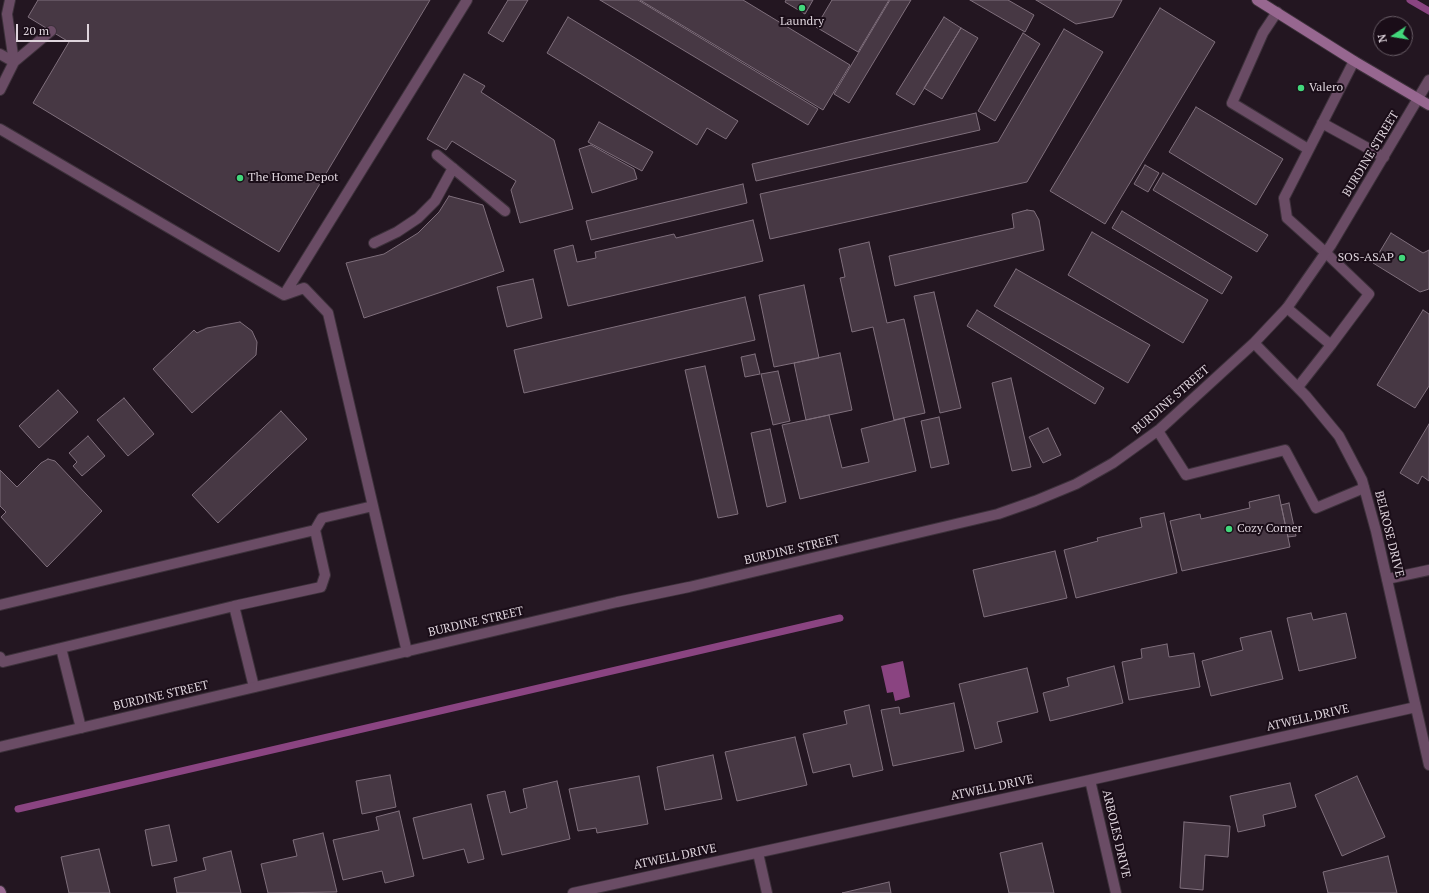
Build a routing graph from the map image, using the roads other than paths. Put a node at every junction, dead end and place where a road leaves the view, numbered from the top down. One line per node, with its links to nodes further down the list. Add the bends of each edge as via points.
1 (10, 0): 8 (street, via 7,14)
2 (467, 0): 22 (street)
3 (1257, 0): 4 (main road)
4 (1277, 12): 7 (main road); 15 (street, via 1263,33 1232,103)
5 (51, 31): 8 (street)
6 (0, 54): 8 (street)
7 (1354, 61): 11 (main road); 13 (street)
8 (14, 62): 10 (street)
9 (1429, 80): 11 (street, BURDINE STREET)
10 (0, 90)
11 (1419, 98): 12 (main road); 17 (street, BURDINE STREET)
12 (1429, 105)
13 (1322, 123): 15 (street); 17 (street)
14 (0, 129): 22 (street)
15 (1308, 149): 21 (street, via 1284,198 1287,218)
16 (437, 155): 18 (street)
17 (1384, 157): 21 (street, BURDINE STREET)
18 (453, 168): 19 (street); 20 (street, via 435,200 418,218)
19 (504, 211)
20 (374, 243)
21 (1326, 253): 23 (street, BURDINE STREET); 25 (street, via 1369,294)
22 (284, 295): 29 (street, via 304,288 328,313)
23 (1287, 308): 24 (street, BURDINE STREET); 25 (street)
24 (1254, 343): 26 (street, BELROSE DRIVE); 27 (street, BURDINE STREET)
25 (1331, 345): 26 (street)
26 (1298, 387): 28 (street, BELROSE DRIVE, via 1339,436)
27 (1158, 431): 28 (street, via 1186,475 1285,450 1316,508); 36 (street, BURDINE STREET, via 1113,463 1076,484 998,514)
28 (1364, 488): 32 (street, BELROSE DRIVE)
29 (374, 506): 30 (street, via 322,518); 36 (street)
30 (315, 530): 33 (street); 34 (street, via 325,575 321,587)
31 (1429, 570): 32 (street)
32 (1387, 579): 39 (street, BELROSE DRIVE)
33 (0, 605)
34 (234, 606): 35 (street); 38 (street)
35 (61, 648): 37 (street); 40 (street)
36 (407, 652): 38 (street, BURDINE STREET)
37 (1, 661)
38 (254, 688): 40 (street, BURDINE STREET)
39 (1416, 707): 42 (street, BELROSE DRIVE); 43 (street, ATWELL DRIVE)
40 (81, 728): 41 (street, BURDINE STREET)
41 (0, 747)
42 (1429, 765)
43 (1090, 780): 44 (street, ATWELL DRIVE); 47 (street, ARBOLES DRIVE)
44 (758, 852): 45 (street, ATWELL DRIVE); 46 (street)
45 (573, 893)
46 (767, 893)
47 (1116, 893)

